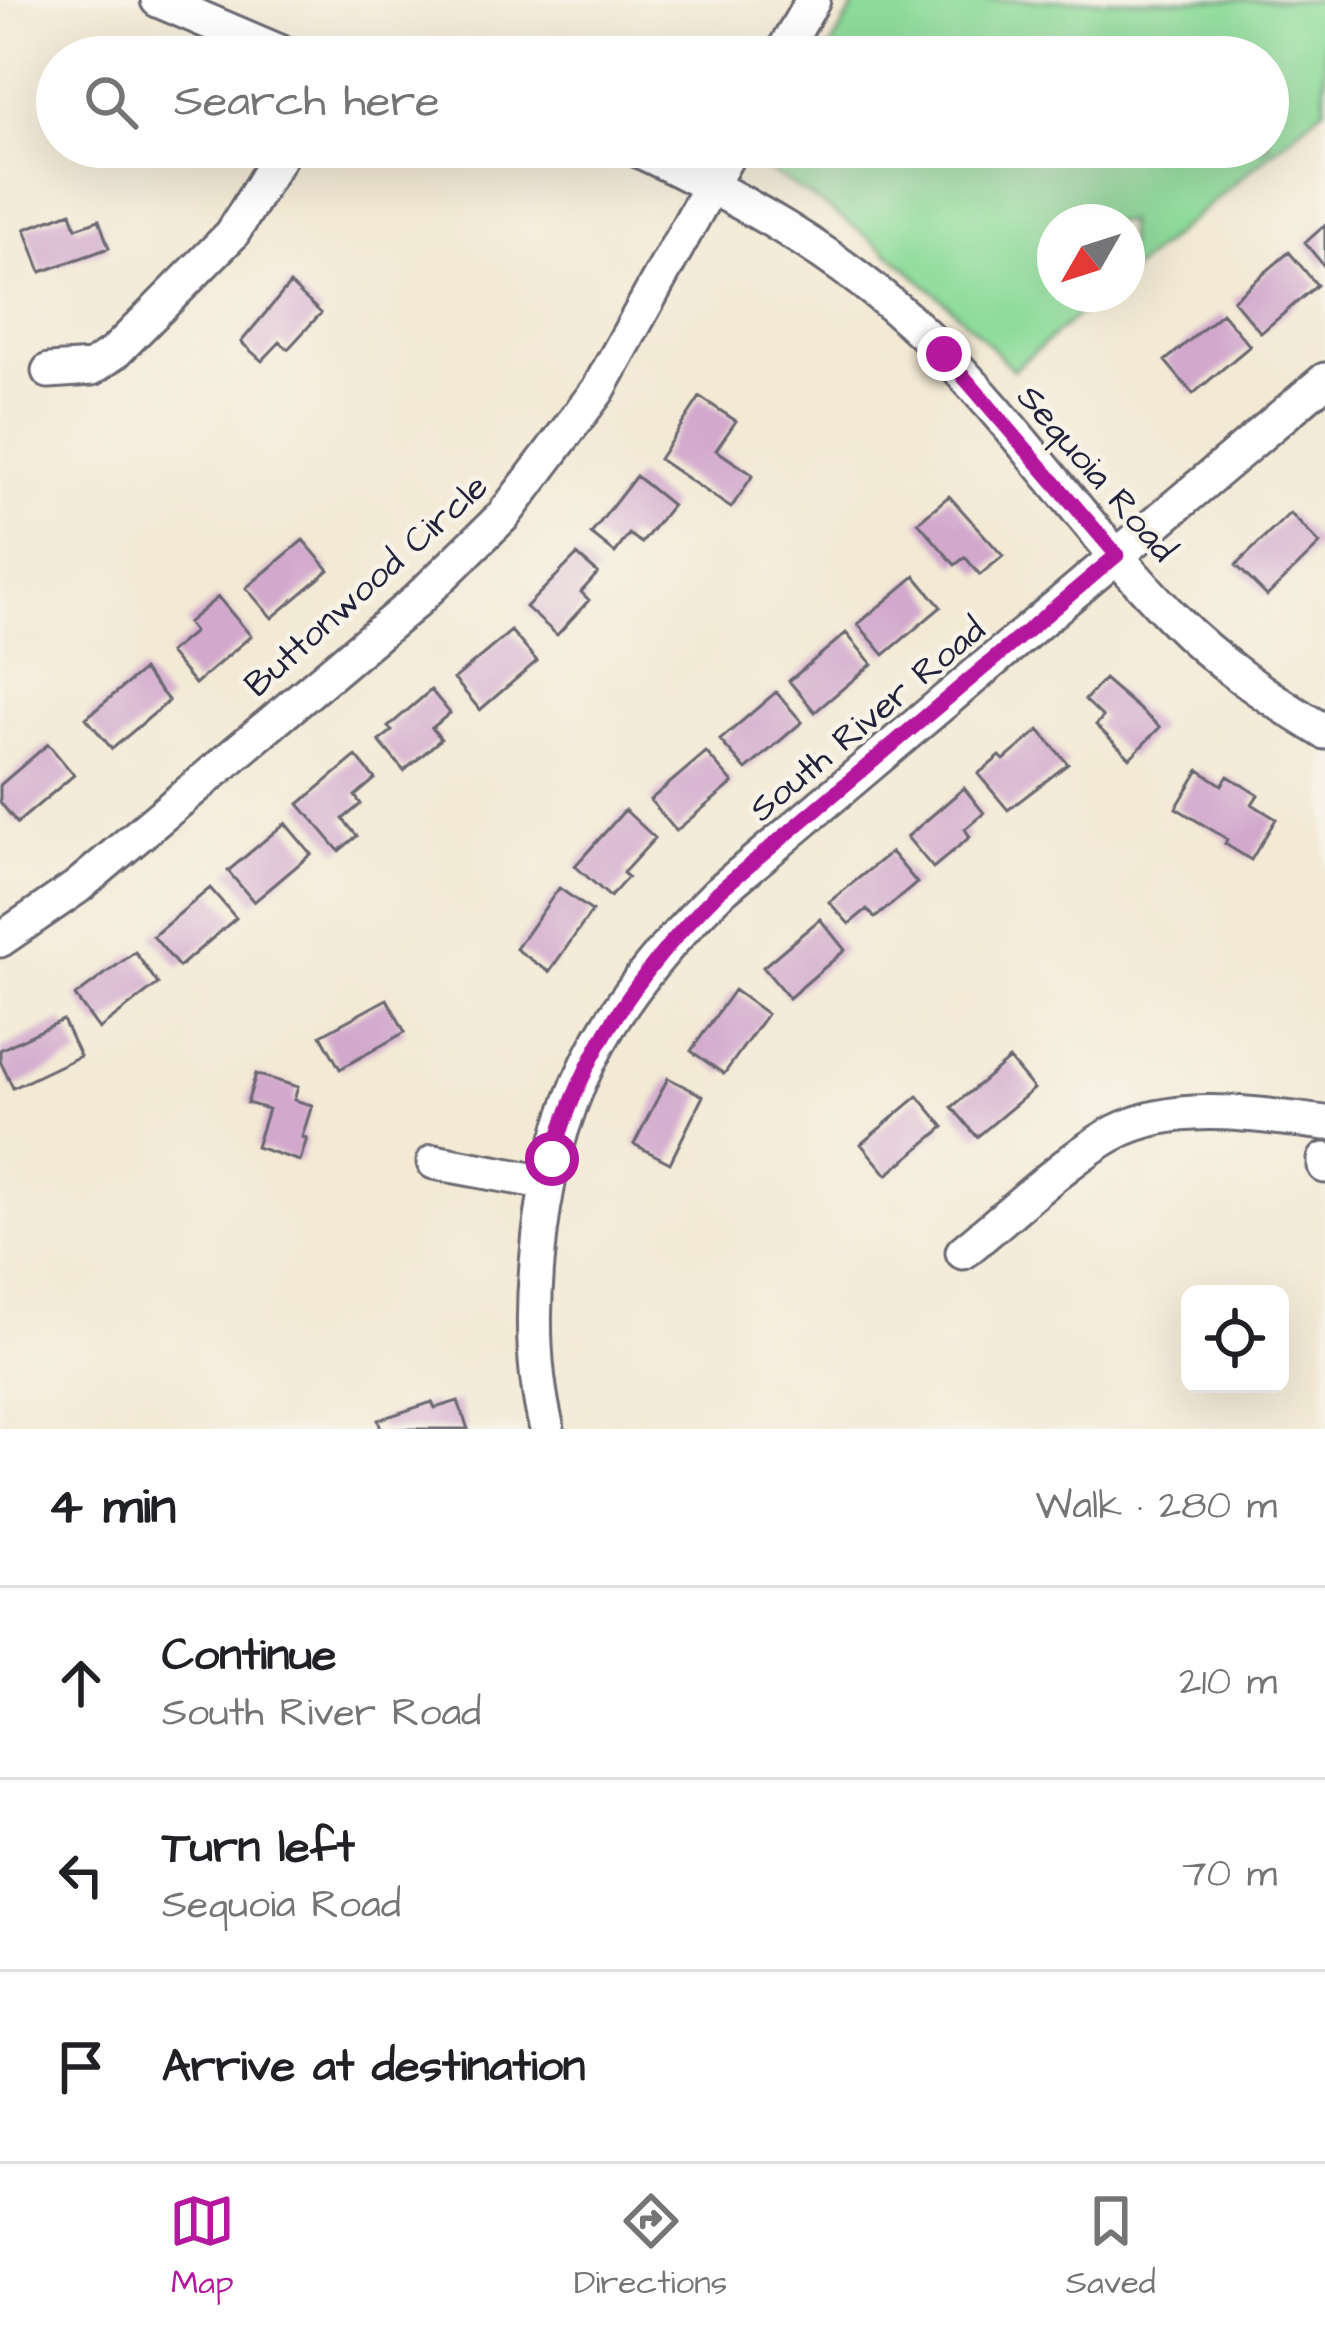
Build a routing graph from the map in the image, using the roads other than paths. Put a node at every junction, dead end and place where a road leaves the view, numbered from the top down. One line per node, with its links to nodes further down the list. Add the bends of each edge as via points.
1 (158, 0): 3 (street)
2 (813, 0): 4 (street)
3 (242, 36)
4 (792, 36)
5 (272, 168): 9 (street, via 232,234 115,352 92,368)
6 (673, 168): 8 (street, Sequoia Road)
7 (721, 168): 8 (street, Buttonwood Circle)
8 (711, 187): 11 (street, Sequoia Road, via 833,260 921,331); 13 (street, Buttonwood Circle, via 598,390 503,516 415,602 77,887)
9 (49, 371)
10 (1325, 380): 11 (street, South River Road)
11 (1117, 555): 12 (street, Sequoia Road, via 1218,660); 16 (street, South River Road, via 666,944 580,1078)
12 (1325, 732)
13 (0, 940)
14 (1325, 1123): 17 (street, via 1209,1113 1146,1120 1096,1144)
15 (434, 1162): 16 (street)
16 (548, 1183): 18 (street, South River Road, via 533,1312)
17 (963, 1252)
18 (547, 1429)

